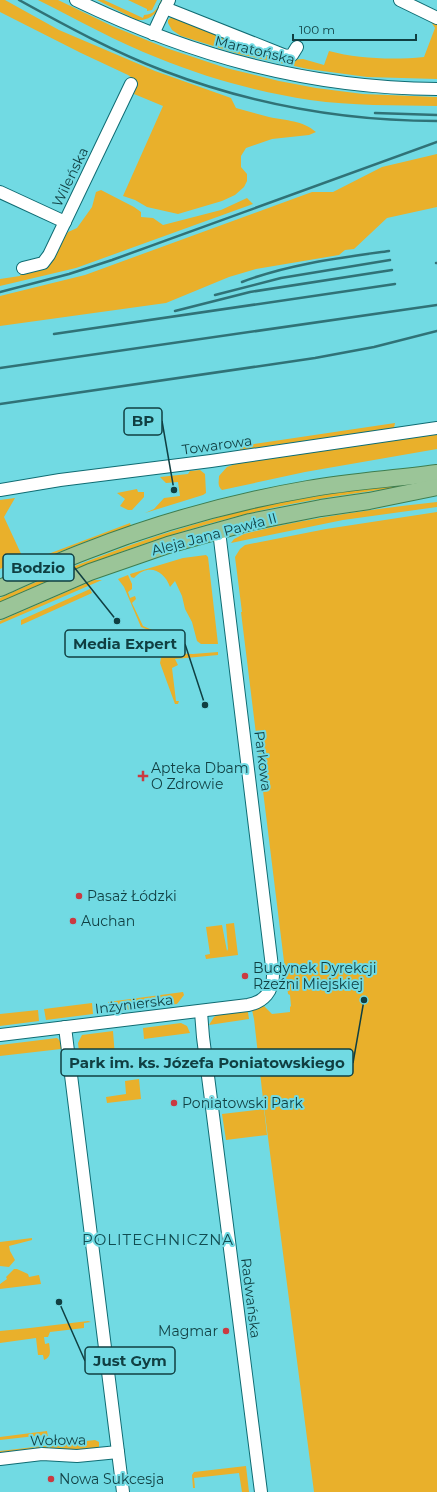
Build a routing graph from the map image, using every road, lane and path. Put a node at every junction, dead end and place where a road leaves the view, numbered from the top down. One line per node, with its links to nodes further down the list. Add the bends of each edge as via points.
1 (76, 0): 5 (street, Maratońska)
2 (400, 0): 4 (street)
3 (167, 4): 5 (street); 6 (street, via 286,56 292,54)
4 (437, 18)
5 (153, 34): 8 (street, Maratońska, via 222,58 304,78 378,87)
6 (297, 47)
7 (131, 84): 10 (street, Wileńska)
8 (437, 88)
9 (0, 192): 10 (street)
10 (65, 222): 11 (street, Wileńska, via 46,260)
11 (23, 268)
12 (437, 428): 17 (street, Towarowa)
13 (437, 462): 15 (main road)
14 (437, 473): 15 (main road, Aleja Jana Pawła II)
15 (366, 480): 21 (main road, Aleja Jana Pawła II, via 280,494 184,518 87,550)
16 (437, 487): 19 (main road, Aleja Jana Pawła II)
17 (0, 490)
18 (437, 498): 19 (main road)
19 (369, 501): 20 (main road, Aleja Jana Pawła II, via 295,513)
20 (219, 531): 22 (main road, Aleja Jana Pawła II, via 168,545 90,572); 23 (street, Parkowa, via 273,975)
21 (0, 588)
22 (0, 611)
23 (268, 994): 24 (street, Inżynierska, via 254,1004)
24 (201, 1012): 25 (street, Inżynierska); 30 (street, Radwańska)
25 (65, 1027): 26 (street, Inżynierska); 27 (street)
26 (0, 1035)
27 (118, 1452): 28 (street, Wołowa, via 77,1456 42,1454); 29 (street)
28 (0, 1459)
29 (123, 1492)
30 (261, 1492)

